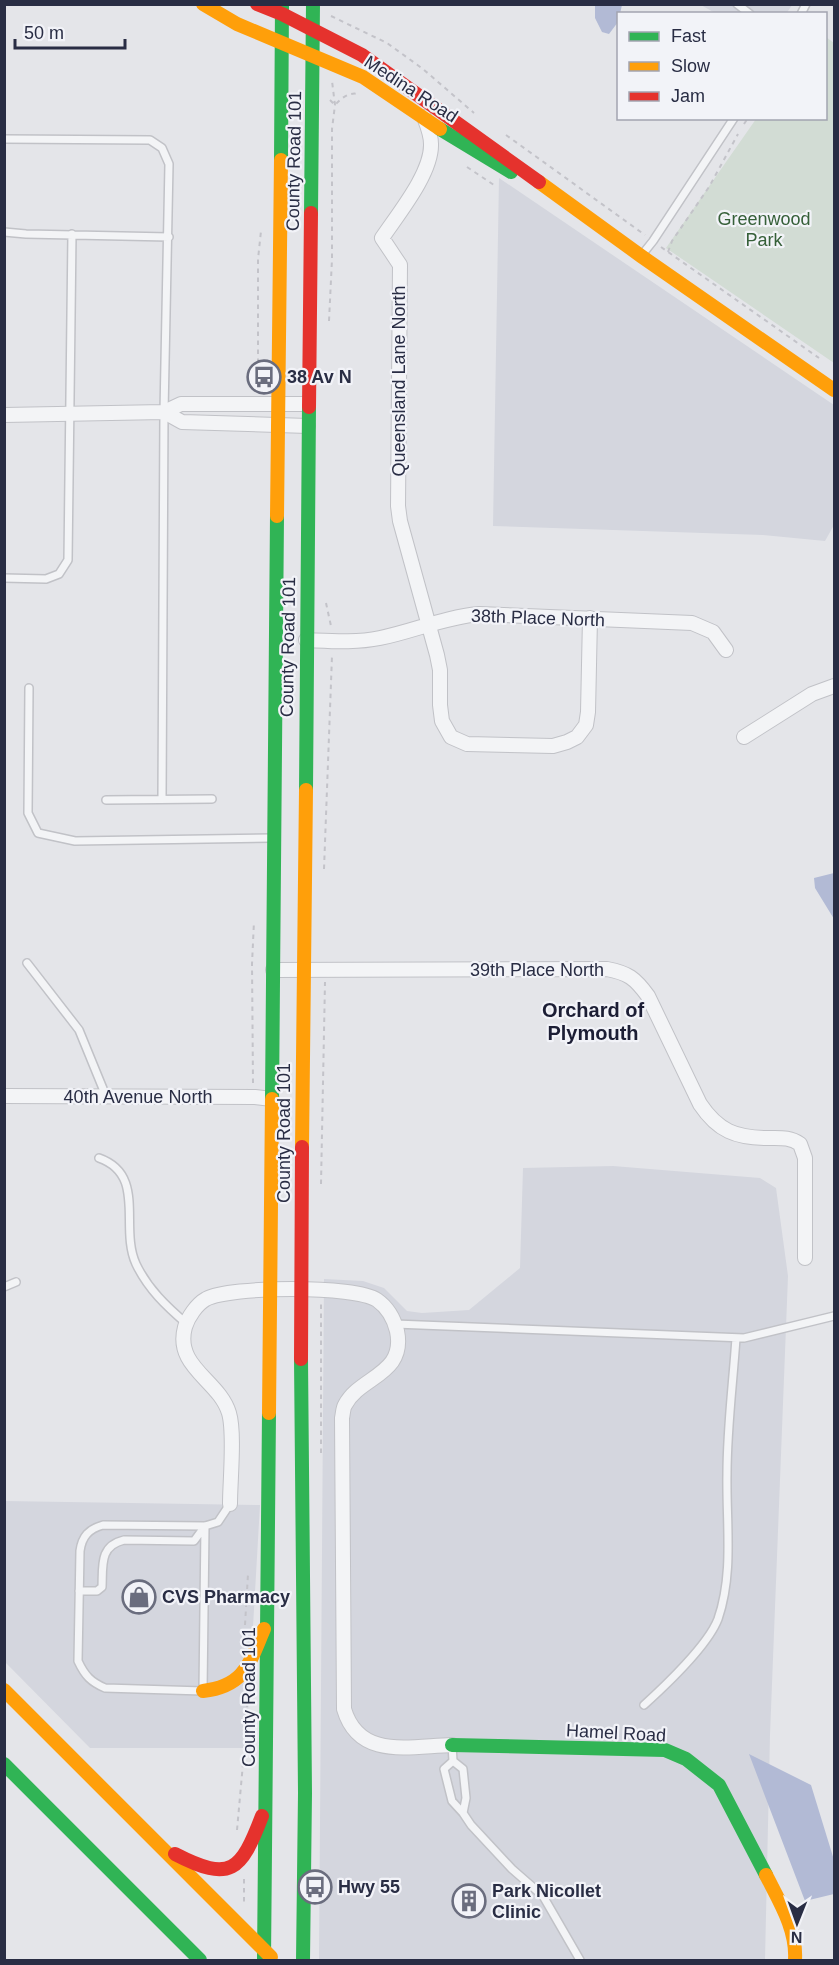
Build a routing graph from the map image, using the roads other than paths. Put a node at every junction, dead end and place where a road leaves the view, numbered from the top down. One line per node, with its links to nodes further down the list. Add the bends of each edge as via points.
1 (203, 4): 6 (main road, Medina Road, via 237,24)
2 (257, 4): 4 (main road, Medina Road)
3 (313, 4): 5 (main road, County Road 101)
4 (282, 9): 5 (main road, Medina Road); 6 (main road, County Road 101)
5 (312, 29): 7 (main road, County Road 101); 11 (main road, Medina Road, via 362,55 405,84)
6 (282, 42): 7 (main road, Medina Road); 17 (main road, County Road 101)
7 (313, 56): 8 (main road, Medina Road, via 363,77); 18 (main road, County Road 101)
8 (423, 117): 11 (main road, Medina Road); 26 (street, Queensland Lane North, via 432,141 428,164 382,238 400,266 400,521)
9 (733, 120): 15 (lane)
10 (4, 139): 14 (lane, via 150,140 162,148 169,164)
11 (592, 219): 15 (main road, Medina Road)
12 (4, 232): 13 (lane)
13 (72, 234): 14 (lane); 20 (lane)
14 (169, 237): 19 (lane)
15 (641, 256): 16 (main road, Medina Road)
16 (834, 390)
17 (279, 404): 18 (street); 19 (street, via 181,404); 22 (main road, County Road 101)
18 (308, 404): 23 (main road, County Road 101)
19 (164, 412): 20 (street); 22 (street, via 182,422); 32 (lane)
20 (70, 414): 21 (street); 24 (lane, via 68,560 58,574 46,579)
21 (4, 415)
22 (279, 425): 23 (street); 35 (main road, County Road 101)
23 (308, 426): 27 (main road, County Road 101)
24 (4, 578)
25 (590, 618): 26 (street, 38th Place North, via 479,614); 26 (street, Queensland Lane North, via 586,724 578,737 553,746 467,744 451,736 442,721 440,670); 28 (street, 38th Place North, via 692,623 713,632)
26 (429, 625): 27 (street, 38th Place North, via 379,639)
27 (306, 640): 38 (main road, County Road 101)
28 (726, 650)
29 (834, 686): 31 (street, via 812,694)
30 (29, 688): 35 (lane, via 28,813 38,833 75,841)
31 (744, 736)
32 (162, 799): 33 (lane); 34 (lane)
33 (213, 799)
34 (106, 800)
35 (274, 838): 37 (main road, County Road 101)
36 (27, 963): 40 (lane, via 79,1030)
37 (273, 970): 38 (street, 39th Place North); 41 (main road, County Road 101)
38 (303, 971): 43 (street, 39th Place North, via 624,972 648,996 709,1118 736,1135 786,1138 800,1144 805,1158); 47 (main road, County Road 101)
39 (4, 1096): 40 (street, 40th Avenue North)
40 (106, 1096): 41 (street, 40th Avenue North)
41 (272, 1099): 46 (main road, County Road 101)
42 (99, 1158): 49 (lane, via 123,1174 128,1186 129,1242 135,1263 163,1304)
43 (805, 1258)
44 (16, 1282): 45 (lane)
45 (4, 1287)
46 (270, 1290): 47 (street); 49 (street, via 224,1292 205,1299); 55 (main road, County Road 101)
47 (301, 1291): 50 (street, via 360,1293 376,1299); 67 (main road, County Road 101)
48 (834, 1316): 51 (lane)
49 (187, 1324): 52 (street, via 185,1352 230,1413)
50 (394, 1324): 51 (lane); 59 (street, via 397,1344 388,1368 353,1394 342,1418 344,1709 355,1732 380,1746)
51 (736, 1338): 58 (lane, via 729,1418 727,1586 717,1621 695,1653)
52 (230, 1504): 53 (lane, via 218,1522)
53 (205, 1526): 54 (lane, via 194,1541 113,1543 103,1562 102,1587 97,1591); 54 (lane, via 93,1528 81,1542); 57 (lane)
54 (79, 1591): 57 (lane, via 78,1661 92,1682 105,1688)
55 (268, 1621): 57 (main road, via 239,1679 222,1689); 62 (main road, County Road 101)
56 (4, 1690): 64 (main road)
57 (203, 1691)
58 (644, 1705)
59 (452, 1745): 60 (lane); 69 (main road, Hamel Road, via 665,1750 686,1759 718,1785 784,1910 796,1945)
60 (453, 1761): 63 (lane, via 463,1768); 63 (lane, via 444,1769 448,1790)
61 (4, 1764): 66 (main road)
62 (266, 1804): 64 (main road, via 248,1851 230,1868 207,1869); 65 (main road, County Road 101)
63 (463, 1813): 68 (lane, via 512,1869 543,1896)
64 (163, 1848): 65 (main road)
65 (268, 1957)
66 (200, 1960)
67 (303, 1960)
68 (580, 1960)
69 (795, 1960)

